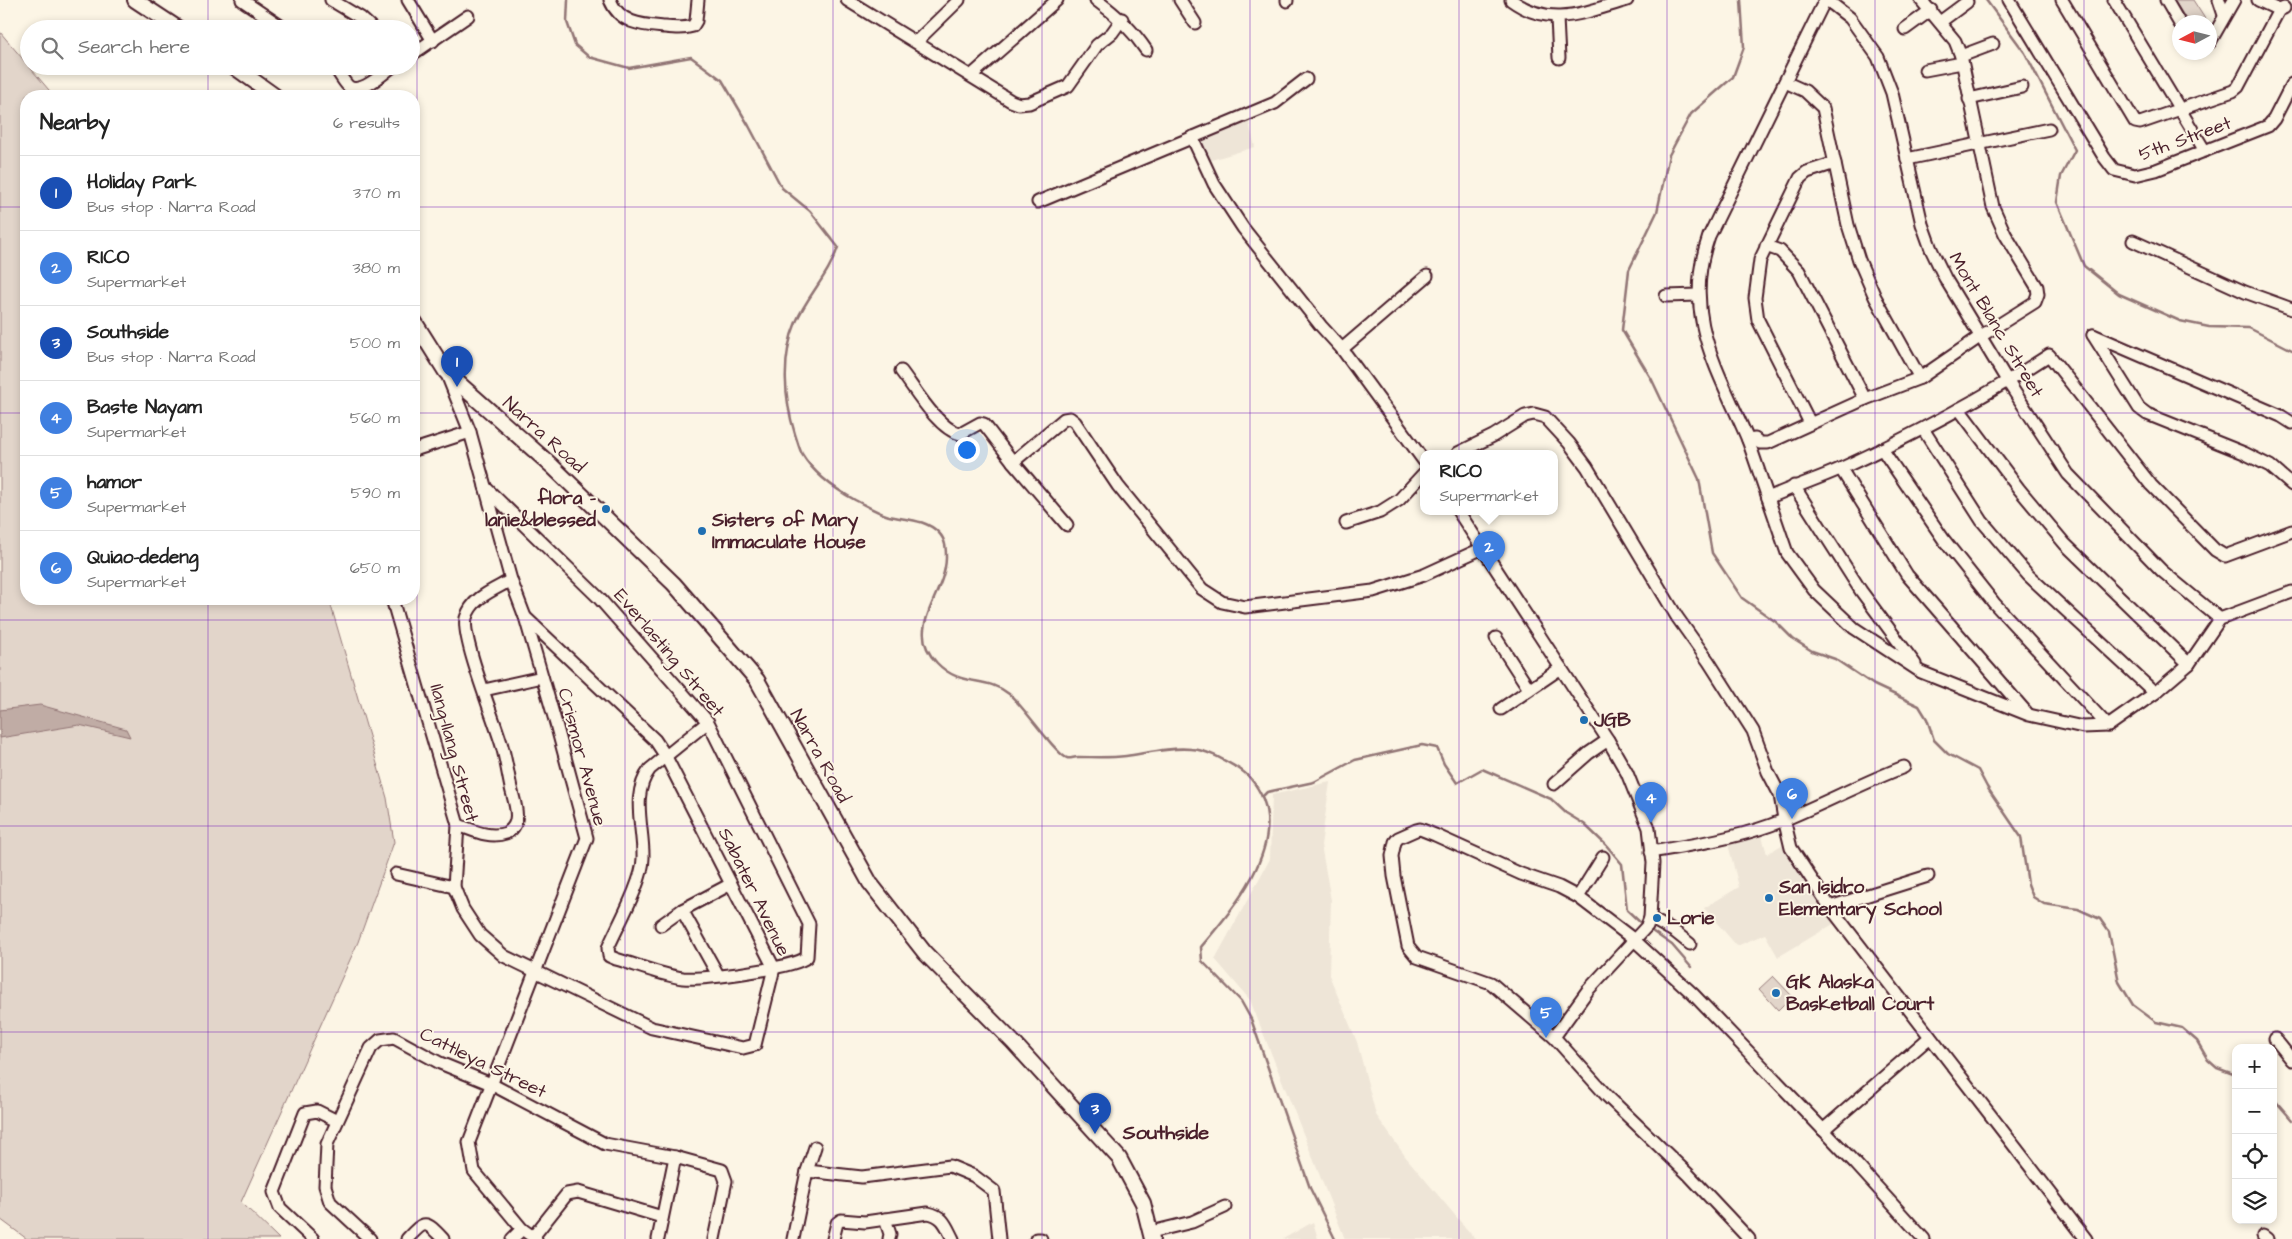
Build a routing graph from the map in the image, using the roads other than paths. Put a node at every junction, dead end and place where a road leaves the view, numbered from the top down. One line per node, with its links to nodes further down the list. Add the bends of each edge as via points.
1 (135, 0): 31 (street)
2 (242, 0): 32 (street)
3 (331, 0): 33 (street)
4 (408, 0): 38 (street)
5 (610, 0): 6 (street, via 615,10 631,22 681,28 693,26)
6 (698, 0)
7 (847, 0): 39 (street)
8 (941, 0): 24 (street)
9 (1057, 0): 49 (street)
10 (1096, 0): 30 (street)
11 (1180, 0): 35 (street)
12 (1511, 0): 29 (street, via 1535,14)
13 (1626, 0): 29 (street)
14 (1826, 0): 51 (street); 61 (street, Mont Blanc Street, via 1850,18 1878,58 1892,93)
15 (1921, 0): 25 (street)
16 (2009, 0): 60 (street, 5th Street, via 2114,170 2135,175)
17 (2062, 0): 56 (street, via 2134,122 2145,123)
18 (2114, 0): 56 (street)
19 (2166, 0): 26 (street)
20 (2219, 0): 27 (street)
21 (2234, 0): 27 (street)
22 (2258, 0): 56 (street, via 2281,9 2238,87)
23 (1967, 2): 34 (street)
24 (955, 4): 39 (street)
25 (1930, 10): 34 (street); 37 (street)
26 (2175, 15)
27 (2224, 15): 36 (street)
28 (468, 16): 38 (street)
29 (1556, 18): 43 (street)
30 (1122, 19): 42 (street); 49 (street, via 1097,45 1068,86 1029,103 1010,101)
31 (165, 20)
32 (272, 20)
33 (363, 20)
34 (1940, 22): 44 (street, via 1955,41)
35 (1195, 23)
36 (2217, 28)
37 (1905, 29)
38 (433, 40): 41 (street)
39 (917, 41): 49 (street)
40 (1994, 44): 44 (street)
41 (420, 49)
42 (1146, 50)
43 (1559, 58)
44 (1962, 59): 45 (street); 55 (street)
45 (1925, 70)
46 (246, 75): 54 (street)
47 (341, 75): 48 (street, via 350,88 355,89)
48 (381, 75)
49 (972, 76)
50 (1306, 79): 58 (street, via 1275,103)
51 (1785, 82): 62 (street, via 1805,91 1823,108); 67 (street, via 1709,236 1703,253)
52 (2292, 84): 60 (street, 5th Street, via 2268,126)
53 (2022, 86): 55 (street)
54 (267, 90)
55 (1969, 99): 59 (street)
56 (2180, 109): 60 (street)
57 (2049, 129): 59 (street)
58 (1192, 137): 63 (street); 72 (street, via 1214,184 1244,228)
59 (1979, 144): 61 (street); 71 (street, via 1993,207 2038,294 2035,302)
60 (2205, 151)
61 (1907, 159): 71 (street, Mont Blanc Street, via 1931,249)
62 (1834, 163): 65 (street, via 1807,172 1800,178); 75 (street, via 1859,260 1875,297)
63 (1038, 202)
64 (2133, 241): 69 (street, via 2245,292)
65 (1766, 246): 77 (street, via 1780,251 1799,271); 80 (street, via 1756,281 1758,320)
66 (1427, 276): 72 (street)
67 (1698, 295): 68 (street); 83 (street, via 1701,324 1710,353)
68 (1666, 296)
69 (2292, 309)
70 (420, 331): 74 (street, Narra Road)
71 (1981, 336): 75 (street); 76 (street, Mont Blanc Street)
72 (1342, 350): 87 (street)
73 (901, 371): 88 (street, via 951,432 960,434 984,424)
74 (446, 372): 82 (street, Crismor Avenue); 153 (street, Narra Road, via 552,466 674,584 757,680 870,883 925,953 1013,1042 1119,1158 1143,1204)
75 (1920, 378): 77 (street)
76 (2008, 382): 78 (street); 98 (street, via 2049,355 2151,485 2215,550 2225,556); 104 (street, Mont Blanc Street, via 2068,474 2162,571)
77 (1865, 399): 80 (street)
78 (1960, 409): 81 (street); 106 (street, via 2064,544)
79 (2292, 423): 91 (street, via 2093,334 2139,408 2270,466)
80 (1810, 424): 83 (street, via 1768,443)
81 (1923, 429): 85 (street); 112 (street, via 1982,520 2028,574)
82 (470, 432): 84 (street); 93 (street, Crismor Avenue)
83 (1748, 440): 94 (street)
84 (420, 448)
85 (1882, 448): 89 (street); 116 (street, via 1944,540 1994,603)
86 (1464, 450): 121 (street, via 1525,416 1545,417 1558,429 1752,731 1780,795)
87 (1420, 456)
88 (1013, 462): 97 (street); 99 (street, via 1064,419 1070,418 1118,486 1202,589 1222,602 1244,607 1373,591 1424,575)
89 (1841, 469): 92 (street); 114 (street, via 1907,575)
90 (1420, 477): 96 (street, via 1399,500 1380,512)
91 (2292, 485)
92 (1794, 486): 94 (street); 108 (street, via 1861,591)
93 (485, 487): 100 (street, Crismor Avenue); 115 (street, Everlasting Street, via 599,598)
94 (1768, 498): 108 (street, via 1787,552 1814,590 1854,628)
95 (1461, 515): 99 (street)
96 (1346, 523)
97 (1067, 525)
98 (2292, 531)
99 (1483, 548): 107 (street)
100 (512, 580): 103 (street, Crismor Avenue); 111 (street, via 472,603 465,620 469,645)
101 (2292, 592): 104 (street)
102 (394, 605): 122 (street, Ilang-Ilang Street)
103 (525, 617): 109 (street, Crismor Avenue); 118 (street, Sabater Avenue, via 655,740)
104 (2220, 619): 106 (street)
105 (1496, 638): 110 (street)
106 (2189, 664): 112 (street)
107 (1561, 668): 110 (street); 117 (street)
108 (1920, 672): 114 (street)
109 (542, 677): 111 (street); 137 (street, Crismor Avenue, via 587,838)
110 (1529, 689): 113 (street)
111 (484, 690): 122 (street, via 502,746 516,818 512,828 506,832 488,836)
112 (2155, 693): 116 (street)
113 (1501, 709)
114 (2029, 715): 116 (street, via 2083,727)
115 (708, 722): 118 (street); 136 (street, Everlasting Street, via 810,924 807,957 803,961)
116 (2108, 726)
117 (1608, 740): 120 (street); 123 (street, via 1638,799 1649,828)
118 (665, 755): 127 (street, Sabater Avenue); 138 (street, via 642,778 639,790 644,860 633,894 608,948 609,956 683,978)
119 (1904, 767): 121 (street)
120 (1554, 784)
121 (1784, 819): 123 (street, via 1723,840); 130 (street, via 1791,848)
122 (458, 825): 128 (street, Ilang-Ilang Street)
123 (1652, 852): 132 (street)
124 (1603, 857): 129 (street)
125 (396, 874): 128 (street)
126 (1928, 876): 130 (street)
127 (731, 884): 131 (street); 136 (street, Sabater Avenue)
128 (454, 888): 137 (street, Ilang-Ilang Street, via 480,935 504,956)
129 (1578, 897): 134 (street); 139 (street, via 1420,829 1405,833 1395,842 1392,856 1394,876 1411,952 1491,983)
130 (1830, 907): 140 (street)
131 (682, 910): 133 (street); 138 (street)
132 (1647, 924): 134 (street); 135 (street, via 1675,932)
133 (661, 925)
134 (1633, 939): 139 (street, via 1588,990); 145 (street, via 1693,994)
135 (1690, 944)
136 (774, 968): 137 (street, Sabater Avenue, via 755,1044 743,1048 652,1028); 138 (street)
137 (536, 972): 143 (street, Crismor Avenue)
138 (718, 975)
139 (1554, 1037): 169 (street, via 1607,1096 1688,1174)
140 (1930, 1037): 145 (street); 171 (street)
141 (2275, 1039): 142 (street)
142 (2292, 1060)
143 (491, 1084): 144 (street, Cattleya Street, via 440,1063 394,1038 380,1040 370,1048); 147 (street, Cattleya Street, via 605,1144); 152 (street, Crismor Avenue, via 469,1142 470,1156 474,1171)
144 (337, 1121): 155 (street, via 317,1111 305,1113 274,1192 280,1208); 156 (street, Cattleya Street, via 327,1144 325,1186 330,1202)
145 (1823, 1130): 170 (street)
146 (815, 1147): 148 (street)
147 (674, 1157): 150 (street); 161 (street, Cattleya Street, via 722,1170 725,1175)
148 (806, 1171): 162 (street); 166 (street, via 862,1177 950,1166 974,1176 994,1191)
149 (1225, 1207): 153 (street)
150 (662, 1217): 154 (street, via 572,1192 567,1194); 160 (street)
151 (885, 1219): 163 (street, via 865,1222 841,1220 836,1223); 164 (street); 165 (street, via 928,1213 937,1215)
152 (522, 1229): 154 (street, Crismor Avenue); 159 (street)
153 (1152, 1235)
154 (534, 1238)
155 (312, 1239)
156 (370, 1239)
157 (407, 1239): 158 (street, via 425,1223)
158 (443, 1239)
159 (512, 1239)
160 (658, 1239)
161 (714, 1239)
162 (793, 1239)
163 (834, 1239)
164 (889, 1239)
165 (953, 1239)
166 (999, 1239)
167 (1036, 1239): 168 (street)
168 (1041, 1239)
169 (1749, 1239)
170 (1924, 1239)
171 (2086, 1239)

